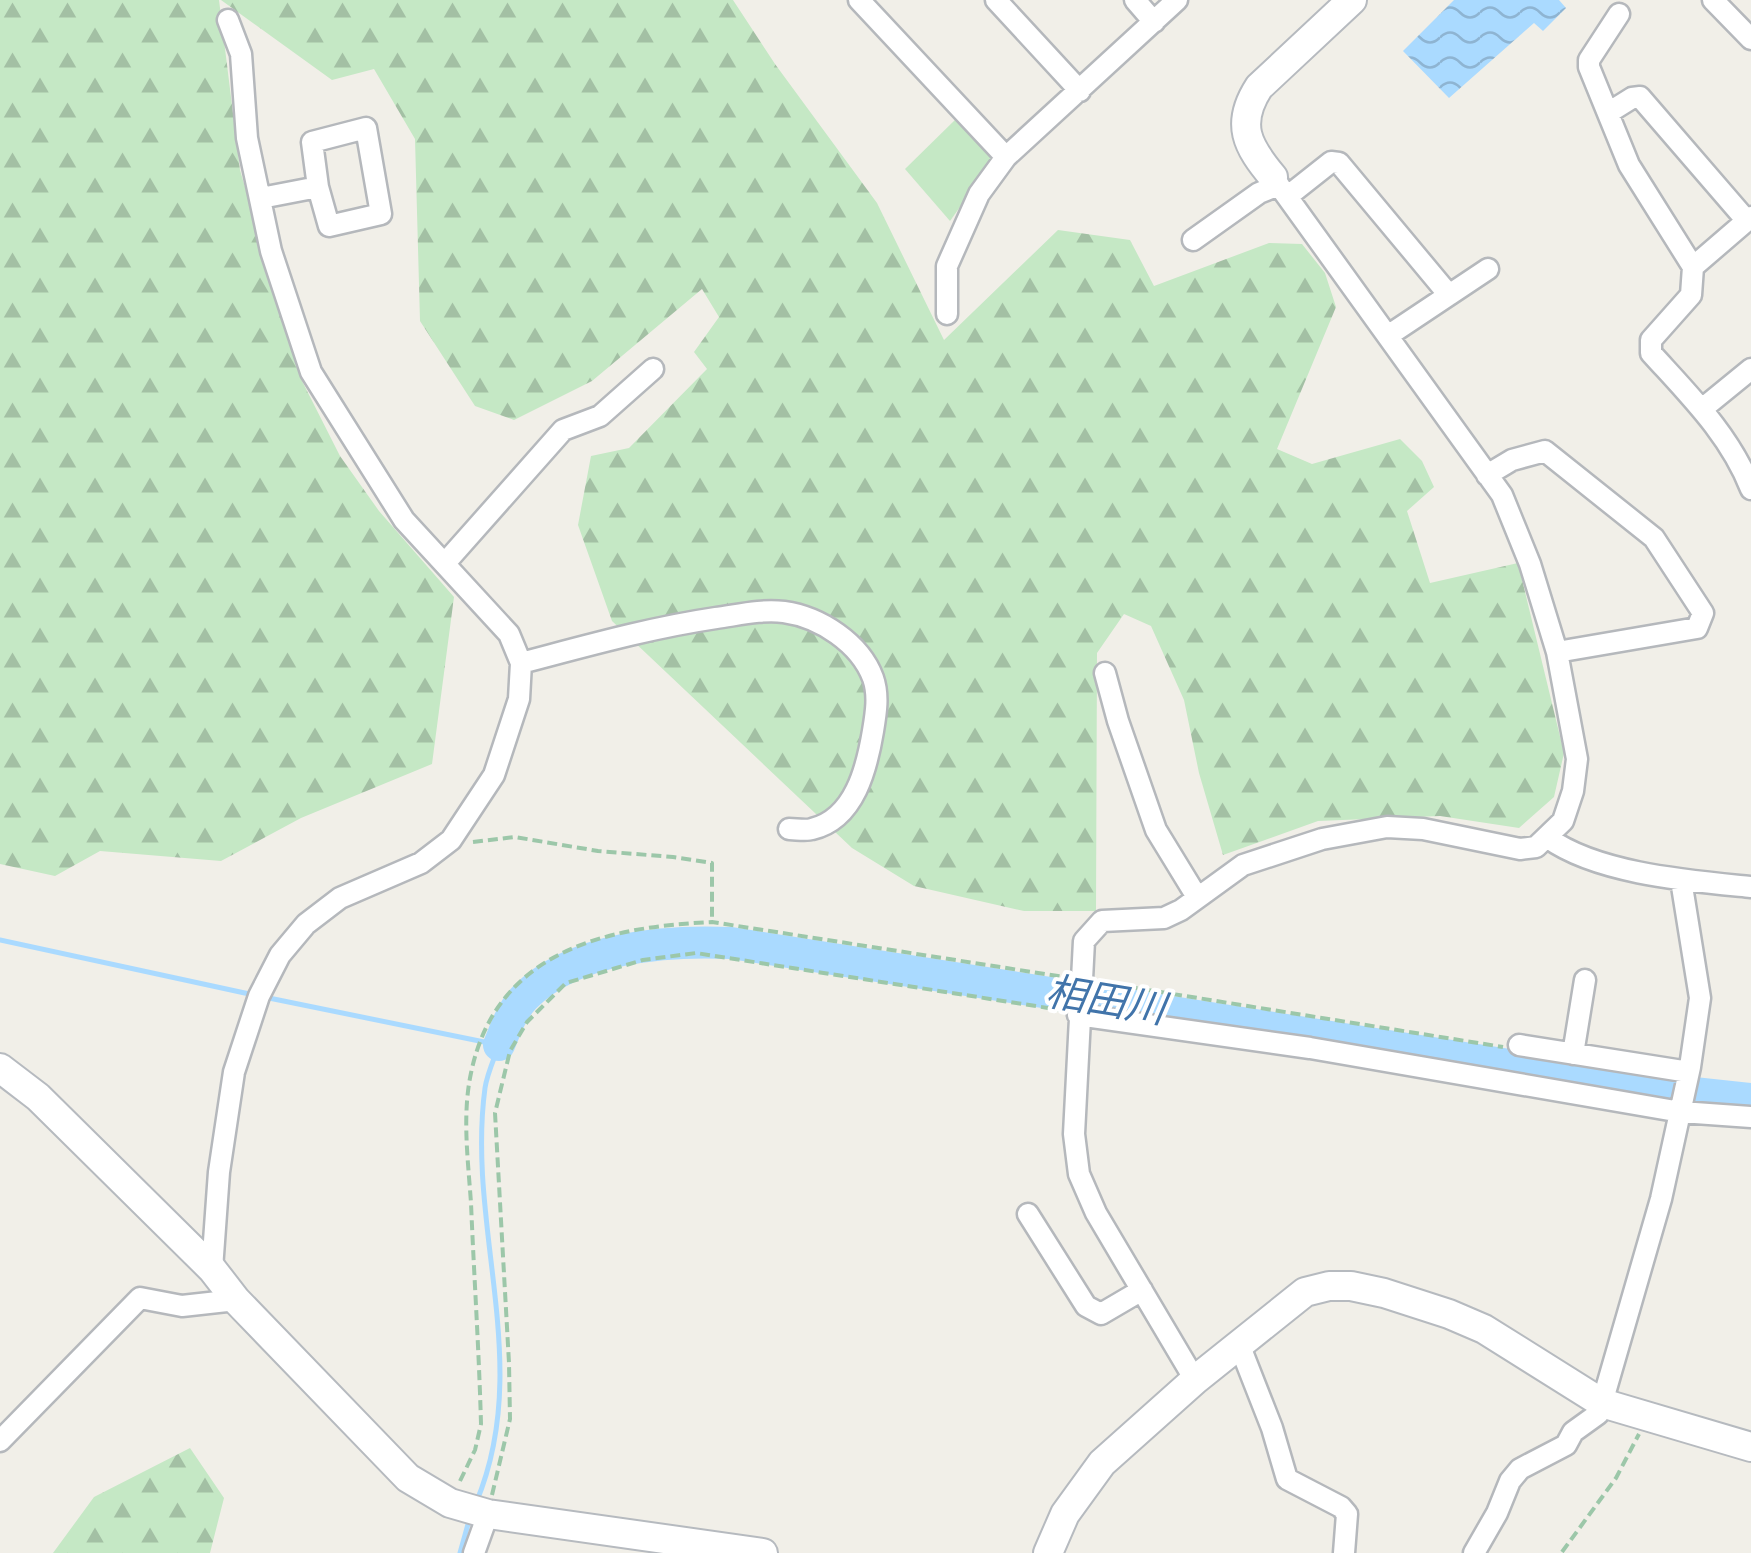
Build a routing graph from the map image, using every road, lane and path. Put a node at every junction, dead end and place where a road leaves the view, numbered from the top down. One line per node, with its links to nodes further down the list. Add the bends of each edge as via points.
1 (859, 0): 13 (street)
2 (996, 0): 11 (street)
3 (1135, 0): 9 (street)
4 (1177, 0): 9 (street)
5 (1352, 0): 14 (street, via 1248,104 1246,134)
6 (1713, 0): 10 (street)
7 (1619, 14): 12 (street, via 1589,60)
8 (228, 20): 16 (street, via 241,54 246,138)
9 (1154, 22): 11 (street)
10 (1751, 39)
11 (1080, 92): 13 (street)
12 (1608, 114): 17 (street, via 1640,97); 19 (street, via 1629,164)
13 (1006, 157): 22 (street, via 953,248)
14 (1280, 186): 18 (street, via 1259,193); 21 (street, via 1340,163); 23 (street)
15 (318, 187): 15 (street, via 312,142 366,128 380,214 328,226); 16 (street)
16 (261, 198): 29 (street, via 271,251 311,372 404,520)
17 (1749, 219): 19 (street)
18 (1193, 240)
19 (1693, 267): 26 (street, via 1691,294 1651,340 1651,353)
20 (1488, 269): 21 (street)
21 (1449, 295): 23 (street)
22 (948, 314)
23 (1389, 335): 27 (street)
24 (653, 369): 29 (street, via 600,416 563,430)
25 (1751, 369): 26 (street)
26 (1702, 409): 28 (street, via 1740,461)
27 (1487, 475): 30 (street, via 1516,528); 30 (street, via 1545,452 1654,538 1703,613 1697,628)
28 (1751, 489)
29 (446, 562): 31 (street, via 509,634)
30 (1558, 652): 35 (street, via 1577,759 1563,821)
31 (522, 663): 33 (street, via 651,628 754,612 784,612 839,634 858,652 876,691 868,757 855,794 835,817 813,830); 34 (street, via 519,699 494,776)
32 (1105, 672): 38 (street, via 1156,830)
33 (789, 829)
34 (454, 836): 39 (path, via 474,842 515,837 712,864); 50 (street, via 421,863 340,898 280,956 234,1072)
35 (1548, 838): 36 (street, via 1589,860); 38 (street, via 1520,849 1387,827 1322,839 1244,866)
36 (1681, 880): 37 (street); 46 (street, via 1700,998)
37 (1751, 887)
38 (1197, 896): 40 (street, via 1164,918 1102,921 1084,941)
39 (712, 922): 40 (path); 59 (path, via 665,924 569,948 523,977 484,1029 466,1110 481,1424)
40 (1080, 979): 42 (street); 43 (path, via 1498,1048)
41 (1585, 980): 44 (street)
42 (1078, 1011): 47 (street); 51 (street, via 1079,1174); 60 (path, via 696,953 566,982 526,1022 510,1051 495,1114 510,1419)
43 (1518, 1045): 44 (street)
44 (1573, 1054): 46 (street)
45 (0, 1068): 50 (street, via 38,1096)
46 (1688, 1077): 47 (street)
47 (1681, 1108): 48 (street); 55 (street)
48 (1751, 1117)
49 (1028, 1214): 51 (street, via 1086,1306 1101,1314)
50 (212, 1270): 52 (street)
51 (1142, 1290): 54 (street)
52 (236, 1300): 57 (street, via 182,1306 140,1298); 59 (street, via 408,1478)
53 (1239, 1344): 54 (street); 55 (street, via 1304,1292 1351,1286 1484,1329); 65 (street, via 1287,1478 1347,1514)
54 (1195, 1380): 64 (street, via 1102,1463)
55 (1602, 1403): 56 (street); 66 (street, via 1566,1445 1520,1469)
56 (1643, 1415): 58 (street); 61 (path, via 1616,1478)
57 (0, 1442)
58 (1751, 1448)
59 (450, 1503): 60 (street)
60 (488, 1514): 62 (street); 63 (street)
61 (1562, 1552)
62 (474, 1553)
63 (763, 1553)
64 (1048, 1553)
65 (1344, 1553)
66 (1474, 1553)

